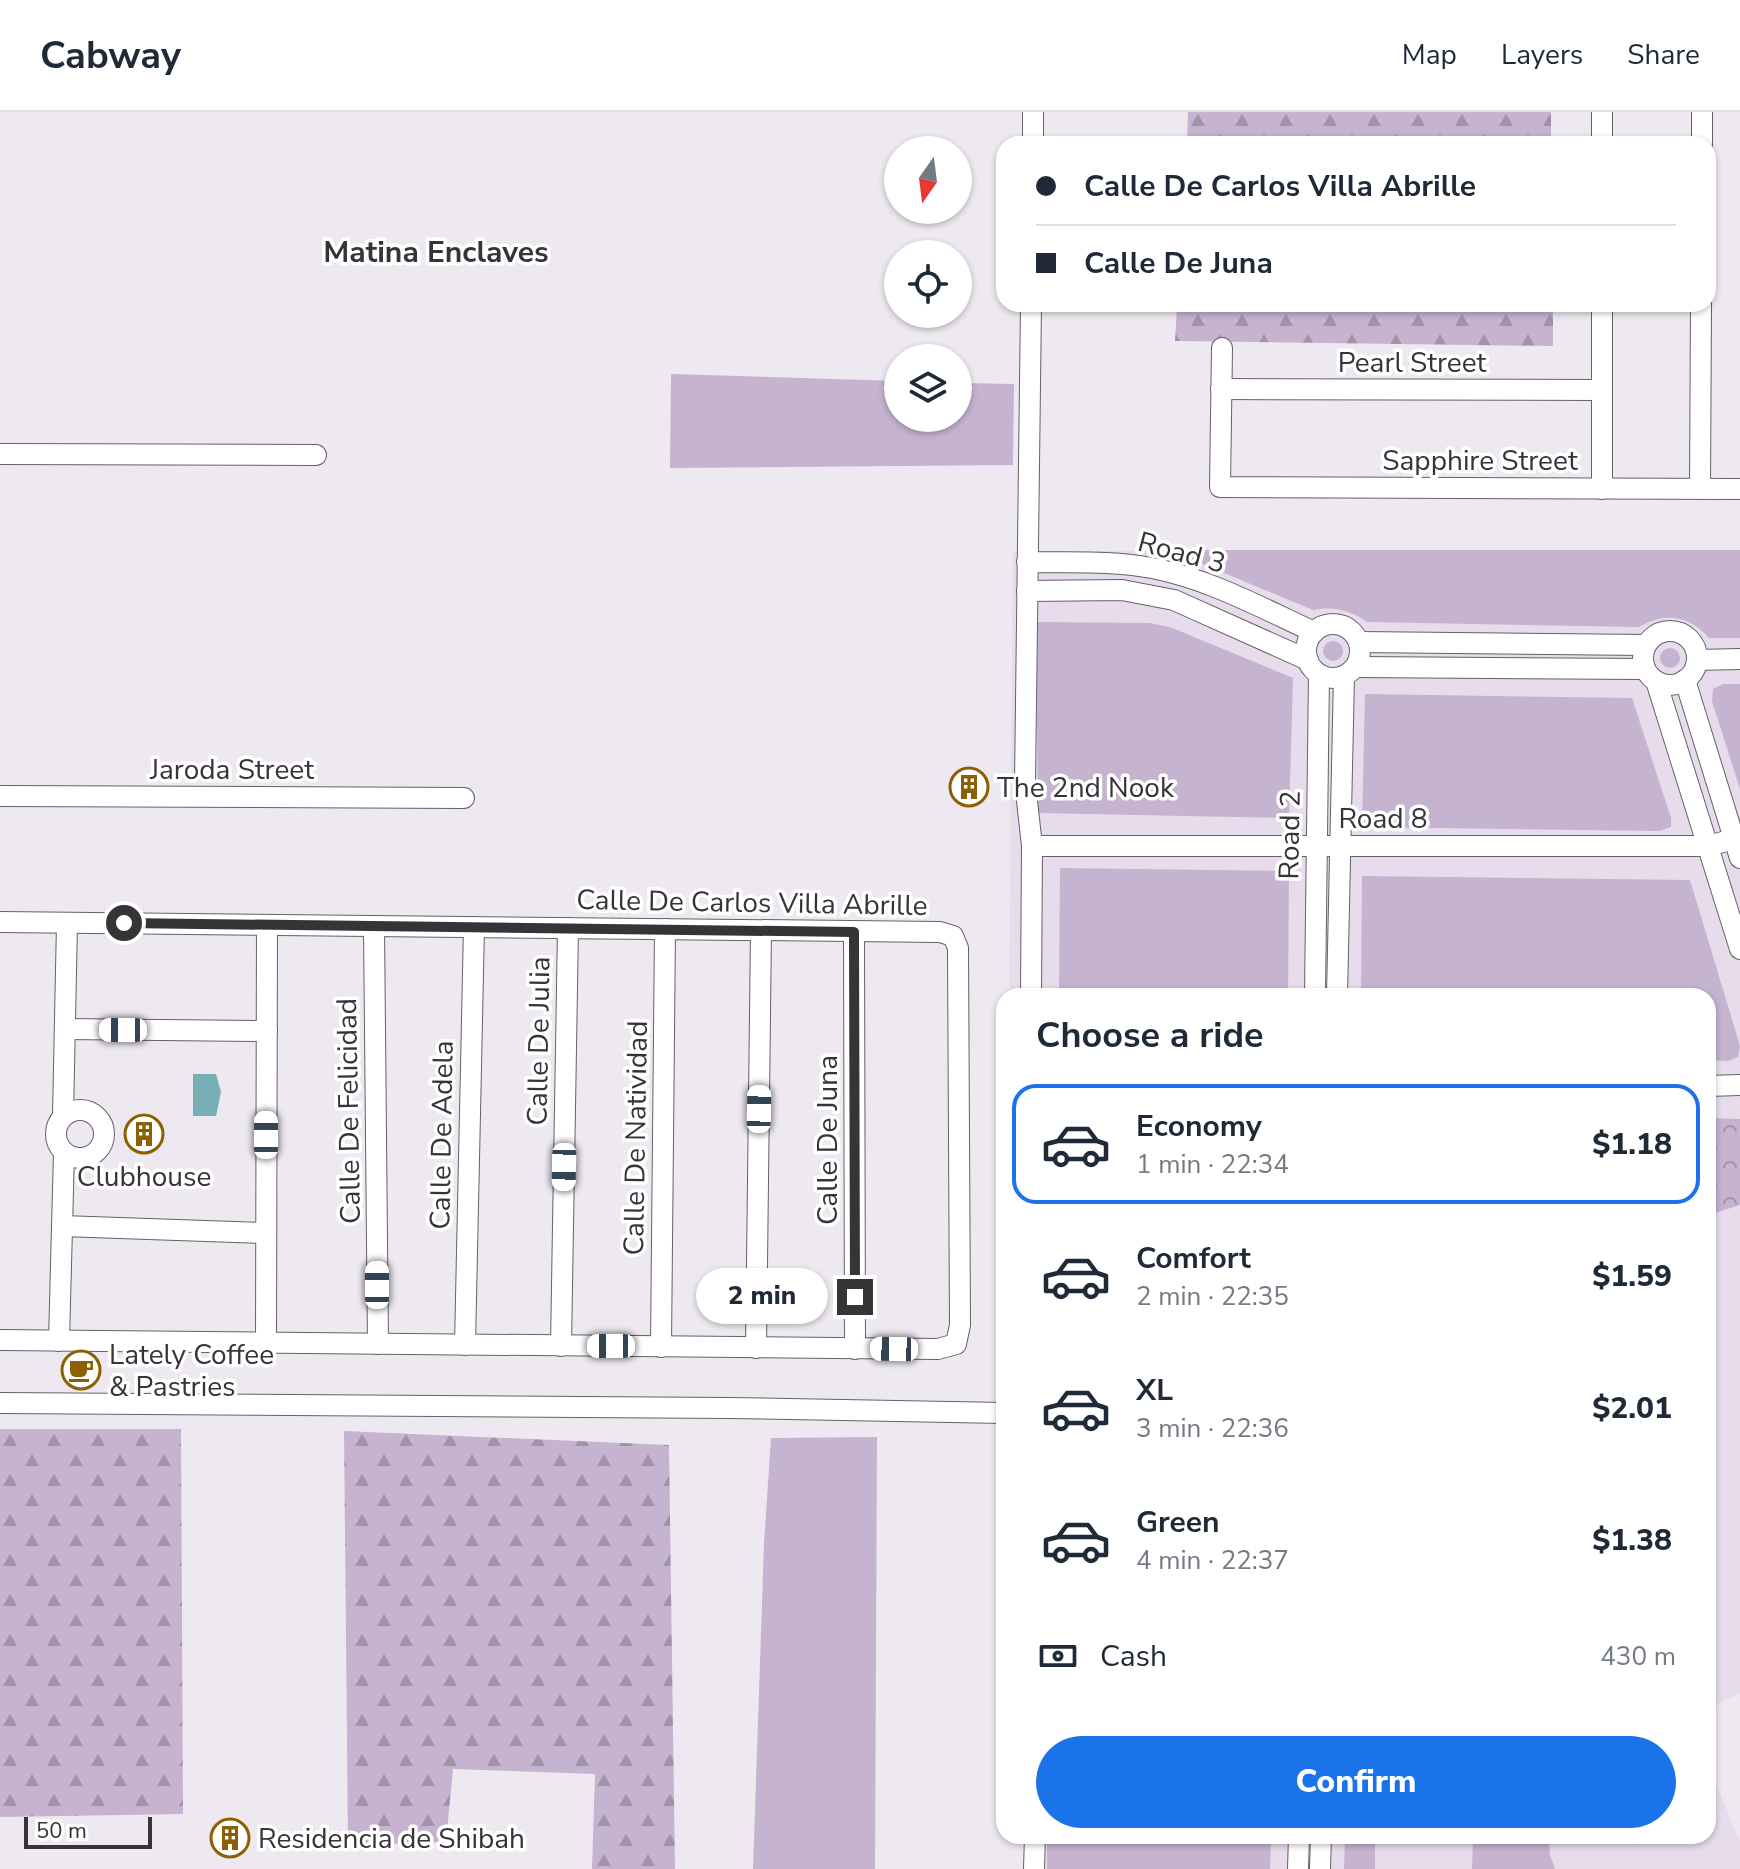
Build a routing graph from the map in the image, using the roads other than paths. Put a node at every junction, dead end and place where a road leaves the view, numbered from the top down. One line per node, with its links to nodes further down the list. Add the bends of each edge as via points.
1 (1033, 112): 4 (street)
2 (1602, 112): 5 (street)
3 (1702, 112): 6 (street)
4 (1033, 136)
5 (1602, 136)
6 (1702, 136)
7 (1031, 312): 18 (street)
8 (1602, 312): 12 (street)
9 (1701, 312): 16 (street)
10 (1222, 348): 11 (street)
11 (1221, 389): 12 (street, Pearl Street); 15 (street, Sapphire Street, via 1220,487)
12 (1602, 390): 15 (street)
13 (0, 454): 14 (street)
14 (316, 455)
15 (1602, 489): 16 (street, Sapphire Street)
16 (1700, 489): 17 (street, Sapphire Street)
17 (1740, 489)
18 (1027, 562): 19 (street); 20 (street, Road 3, via 1124,564 1179,574)
19 (1027, 591): 25 (street, Road 3, via 1122,590 1174,600); 31 (street, via 1025,783)
20 (1314, 632): 21 (street, via 1328,625 1343,626); 25 (street, via 1307,645)
21 (1359, 642): 22 (street); 26 (street)
22 (1646, 645): 24 (street, via 1658,634 1674,631 1688,638); 27 (street, via 1643,652)
23 (1740, 659): 24 (street)
24 (1697, 660): 28 (street)
25 (1314, 667): 26 (street, via 1331,678); 32 (street, Road 2)
26 (1350, 671): 27 (street); 33 (street, Road 2)
27 (1651, 675): 28 (street, via 1671,685); 34 (street)
28 (1685, 680): 35 (street)
29 (0, 796): 30 (street, Jaroda Street)
30 (464, 798)
31 (1032, 846): 32 (street, Road 8); 46 (street)
32 (1317, 846): 33 (street, Road 8); 47 (street, Road 2)
33 (1340, 846): 34 (street, Road 8); 48 (street, Road 2)
34 (1708, 846): 35 (street, Road 8); 45 (street)
35 (1737, 848)
36 (0, 922): 37 (street, Calle De Carlos Villa Abrille)
37 (67, 923): 38 (street, Calle De Carlos Villa Abrille); 49 (street)
38 (267, 925): 39 (street, Calle De Carlos Villa Abrille); 50 (street)
39 (374, 926): 40 (street, Calle De Carlos Villa Abrille); 60 (street, Calle De Felicidad)
40 (474, 927): 41 (street, Calle De Carlos Villa Abrille); 61 (street, Calle De Adela)
41 (568, 928): 42 (street, Calle De Carlos Villa Abrille); 62 (street, Calle De Julia)
42 (665, 929): 43 (street, Calle De Carlos Villa Abrille); 63 (street, Calle De Natividad)
43 (761, 931): 44 (street, Calle De Carlos Villa Abrille); 64 (street)
44 (854, 932): 65 (street, Calle De Juna); 65 (street, Calle De Carlos Villa Abrille, via 940,932 957,941 960,1325 956,1344 947,1348)
45 (1740, 949)
46 (1031, 988)
47 (1315, 988)
48 (1337, 988)
49 (65, 1029): 50 (street); 53 (street)
50 (267, 1031): 56 (street)
51 (1740, 1085): 52 (street)
52 (1716, 1086)
53 (63, 1116): 54 (street, via 56,1135); 54 (street, via 76,1110 91,1112 104,1129 102,1144 93,1155 78,1158)
54 (64, 1152): 55 (street)
55 (62, 1226): 56 (street); 58 (street)
56 (266, 1233): 59 (street)
57 (0, 1340): 58 (street, Calle De Carlos Villa Abrille)
58 (59, 1341): 59 (street, Calle De Carlos Villa Abrille)
59 (266, 1343): 60 (street, Calle De Carlos Villa Abrille)
60 (378, 1344): 61 (street, Calle De Carlos Villa Abrille)
61 (465, 1345): 62 (street, Calle De Carlos Villa Abrille)
62 (561, 1346): 63 (street, Calle De Carlos Villa Abrille)
63 (661, 1347): 64 (street, Calle De Carlos Villa Abrille)
64 (756, 1348): 65 (street, Calle De Carlos Villa Abrille)
65 (855, 1349)
66 (0, 1403): 67 (street)
67 (996, 1413)
68 (1035, 1844): 71 (street)
69 (1299, 1844): 72 (street)
70 (1321, 1844): 73 (street)
71 (1034, 1869)
72 (1298, 1869)
73 (1320, 1869)

